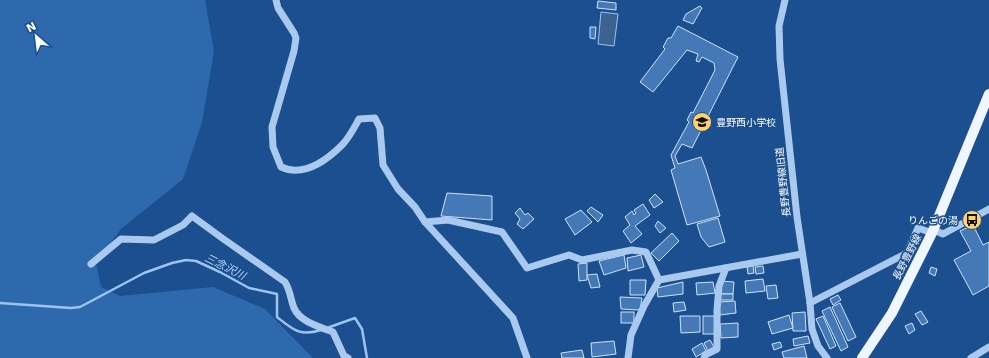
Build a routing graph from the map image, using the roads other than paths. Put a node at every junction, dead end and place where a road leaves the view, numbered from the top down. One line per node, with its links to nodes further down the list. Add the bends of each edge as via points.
1 (276, 0): 5 (street, via 296,38 272,127 273,147 281,167 298,171 318,164 342,145 359,119 375,118 380,128 383,165 398,189)
2 (785, 0): 7 (street, 長野豊野線旧道, via 779,26 780,59)
3 (989, 94): 6 (main road, 長野豊野線)
4 (989, 209): 6 (street, via 943,234)
5 (425, 222): 10 (street, via 448,220 502,232 528,268 569,255 582,260 632,250 646,252); 14 (street, via 513,318)
6 (933, 232): 11 (street, via 918,228 907,254); 18 (main road, 長野豊野線, via 892,313)
7 (802, 254): 9 (street); 11 (street, 長野豊野線旧道)
8 (91, 264): 13 (street, via 121,239 154,240 182,225 192,216 285,282 290,290 294,310 307,321 333,332 344,356)
9 (726, 268): 10 (street); 16 (street, via 719,286 717,349)
10 (659, 280): 15 (street, via 631,335)
11 (810, 302): 17 (street, 長野豊野線旧道, via 812,330 818,346)
12 (989, 347): 19 (street)
13 (348, 358)
14 (527, 358)
15 (628, 358)
16 (704, 358)
17 (827, 358)
18 (862, 358)
19 (971, 358)

